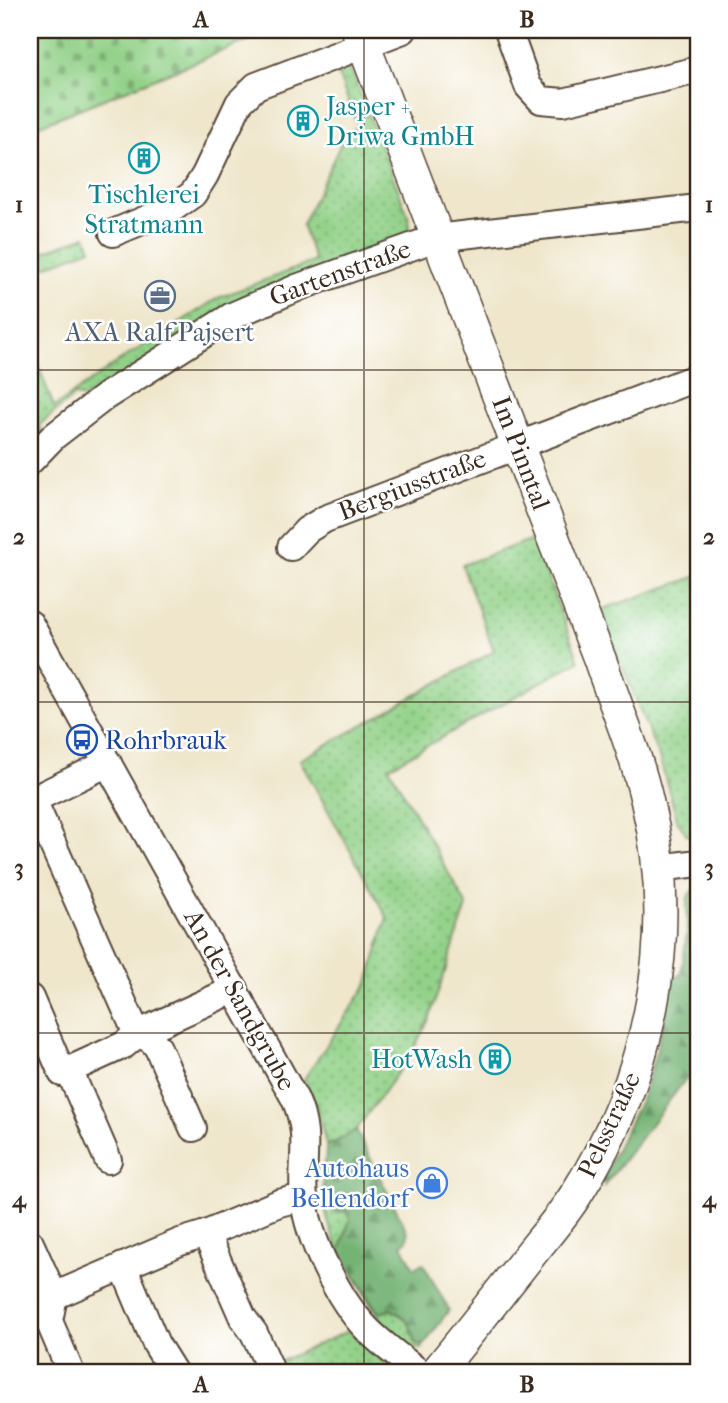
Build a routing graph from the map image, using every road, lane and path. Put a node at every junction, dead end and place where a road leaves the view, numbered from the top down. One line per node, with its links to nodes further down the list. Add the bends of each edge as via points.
1 (403, 30): 3 (street)
2 (508, 30): 4 (street, via 528,86 541,100 563,102)
3 (360, 37): 6 (street, via 256,86 239,103 193,194 173,208); 7 (main road, Im Pinntal)
4 (698, 70)
5 (698, 208): 7 (street, Gartenstraße)
6 (113, 233)
7 (436, 237): 9 (main road, Im Pinntal); 10 (street, Gartenstraße, via 232,316 91,406)
8 (698, 377): 9 (street, Bergiusstraße)
9 (518, 445): 11 (street, Bergiusstraße, via 325,519); 16 (main road, Im Pinntal, via 635,759)
10 (30, 461)
11 (291, 547)
12 (30, 624): 13 (street, An der Sandgrube)
13 (108, 764): 14 (street); 17 (street, An der Sandgrube)
14 (31, 800): 19 (street)
15 (698, 863): 16 (street)
16 (660, 868): 32 (main road, Pelsstraße, via 656,987 641,1054 617,1121 576,1195)
17 (235, 989): 19 (street); 23 (street, An der Sandgrube, via 299,1107 306,1136)
18 (30, 998): 20 (street, via 62,1073)
19 (137, 1034): 20 (street, via 124,1045); 21 (street, via 151,1039 158,1048)
20 (69, 1070): 22 (street)
21 (193, 1128)
22 (108, 1160)
23 (304, 1197): 24 (street); 31 (street, An der Sandgrube, via 317,1250 352,1313)
24 (206, 1234): 26 (street); 28 (street)
25 (33, 1258): 27 (street)
26 (123, 1266): 27 (street); 30 (street, via 156,1344)
27 (54, 1296): 29 (street, via 50,1321)
28 (269, 1366)
29 (71, 1373)
30 (174, 1373)
31 (420, 1373)
32 (436, 1373)

